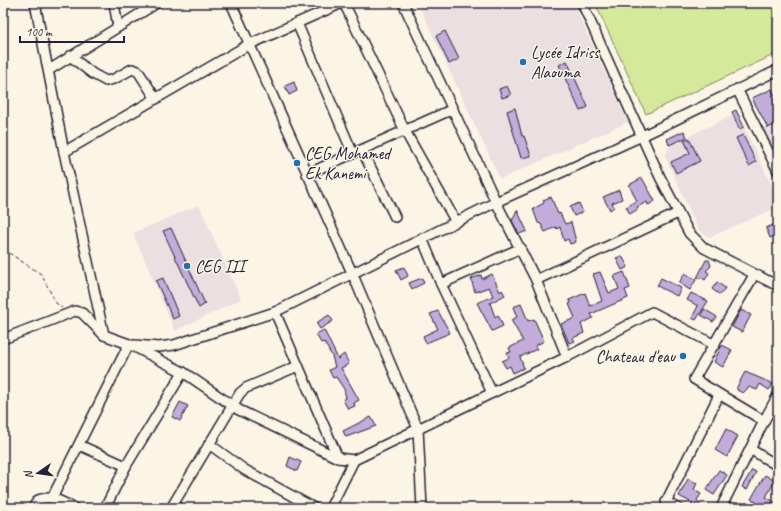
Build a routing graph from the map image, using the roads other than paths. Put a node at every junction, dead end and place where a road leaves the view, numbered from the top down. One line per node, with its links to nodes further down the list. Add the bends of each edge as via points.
1 (35, 3): 12 (street)
2 (114, 3): 9 (street)
3 (156, 3): 9 (street)
4 (231, 3): 10 (street)
5 (343, 3): 8 (street); 17 (street)
6 (403, 3): 16 (street)
7 (582, 3): 18 (street)
8 (297, 23): 10 (street); 21 (street)
9 (118, 27): 11 (street)
10 (248, 45): 15 (street); 23 (street)
11 (70, 56): 12 (street); 15 (street, via 106,81 132,69 138,71)
12 (48, 70): 20 (street)
13 (778, 70): 14 (street)
14 (737, 89): 18 (street); 22 (street)
15 (156, 99): 20 (street)
16 (453, 109): 17 (street); 24 (street)
17 (405, 131): 19 (street); 27 (street)
18 (642, 136): 24 (street); 25 (street)
19 (362, 150): 21 (street); 26 (street)
20 (64, 152): 36 (street)
21 (353, 154): 23 (street)
22 (778, 171)
23 (307, 174): 30 (street)
24 (496, 202): 27 (street); 29 (street)
25 (678, 213): 31 (street, via 695,241); 32 (street)
26 (395, 217)
27 (456, 222): 28 (street)
28 (422, 238): 30 (street); 33 (street)
29 (520, 248): 32 (street); 33 (street)
30 (352, 275): 35 (street); 48 (street)
31 (754, 275): 34 (street); 39 (street)
32 (536, 280): 40 (street)
33 (441, 284): 43 (street)
34 (778, 286)
35 (275, 312): 38 (street, via 174,345 159,347); 41 (street)
36 (104, 335): 37 (street, via 82,313 75,311); 38 (street)
37 (3, 339)
38 (129, 344): 42 (street); 50 (street)
39 (715, 345): 40 (street, via 652,312); 44 (street, via 694,379)
40 (567, 357): 43 (street)
41 (298, 366): 46 (street, via 246,388); 52 (street)
42 (183, 372): 46 (street); 54 (street)
43 (492, 392): 48 (street)
44 (719, 395): 47 (street); 64 (street, via 666,502)
45 (778, 396): 47 (street)
46 (232, 405): 49 (street); 52 (street)
47 (764, 421): 51 (street)
48 (418, 429): 53 (street); 63 (street)
49 (209, 444): 60 (street); 61 (street, via 245,470)
50 (79, 445): 54 (street); 56 (street)
51 (750, 449): 55 (street); 65 (street)
52 (338, 458): 53 (street)
53 (354, 460): 62 (street)
54 (126, 466): 59 (street)
55 (778, 466)
56 (52, 498): 57 (street, via 38,500); 58 (street)
57 (33, 508)
58 (74, 508)
59 (104, 508)
60 (171, 508)
61 (314, 508)
62 (330, 508)
63 (422, 508)
64 (678, 508)
65 (721, 508)

